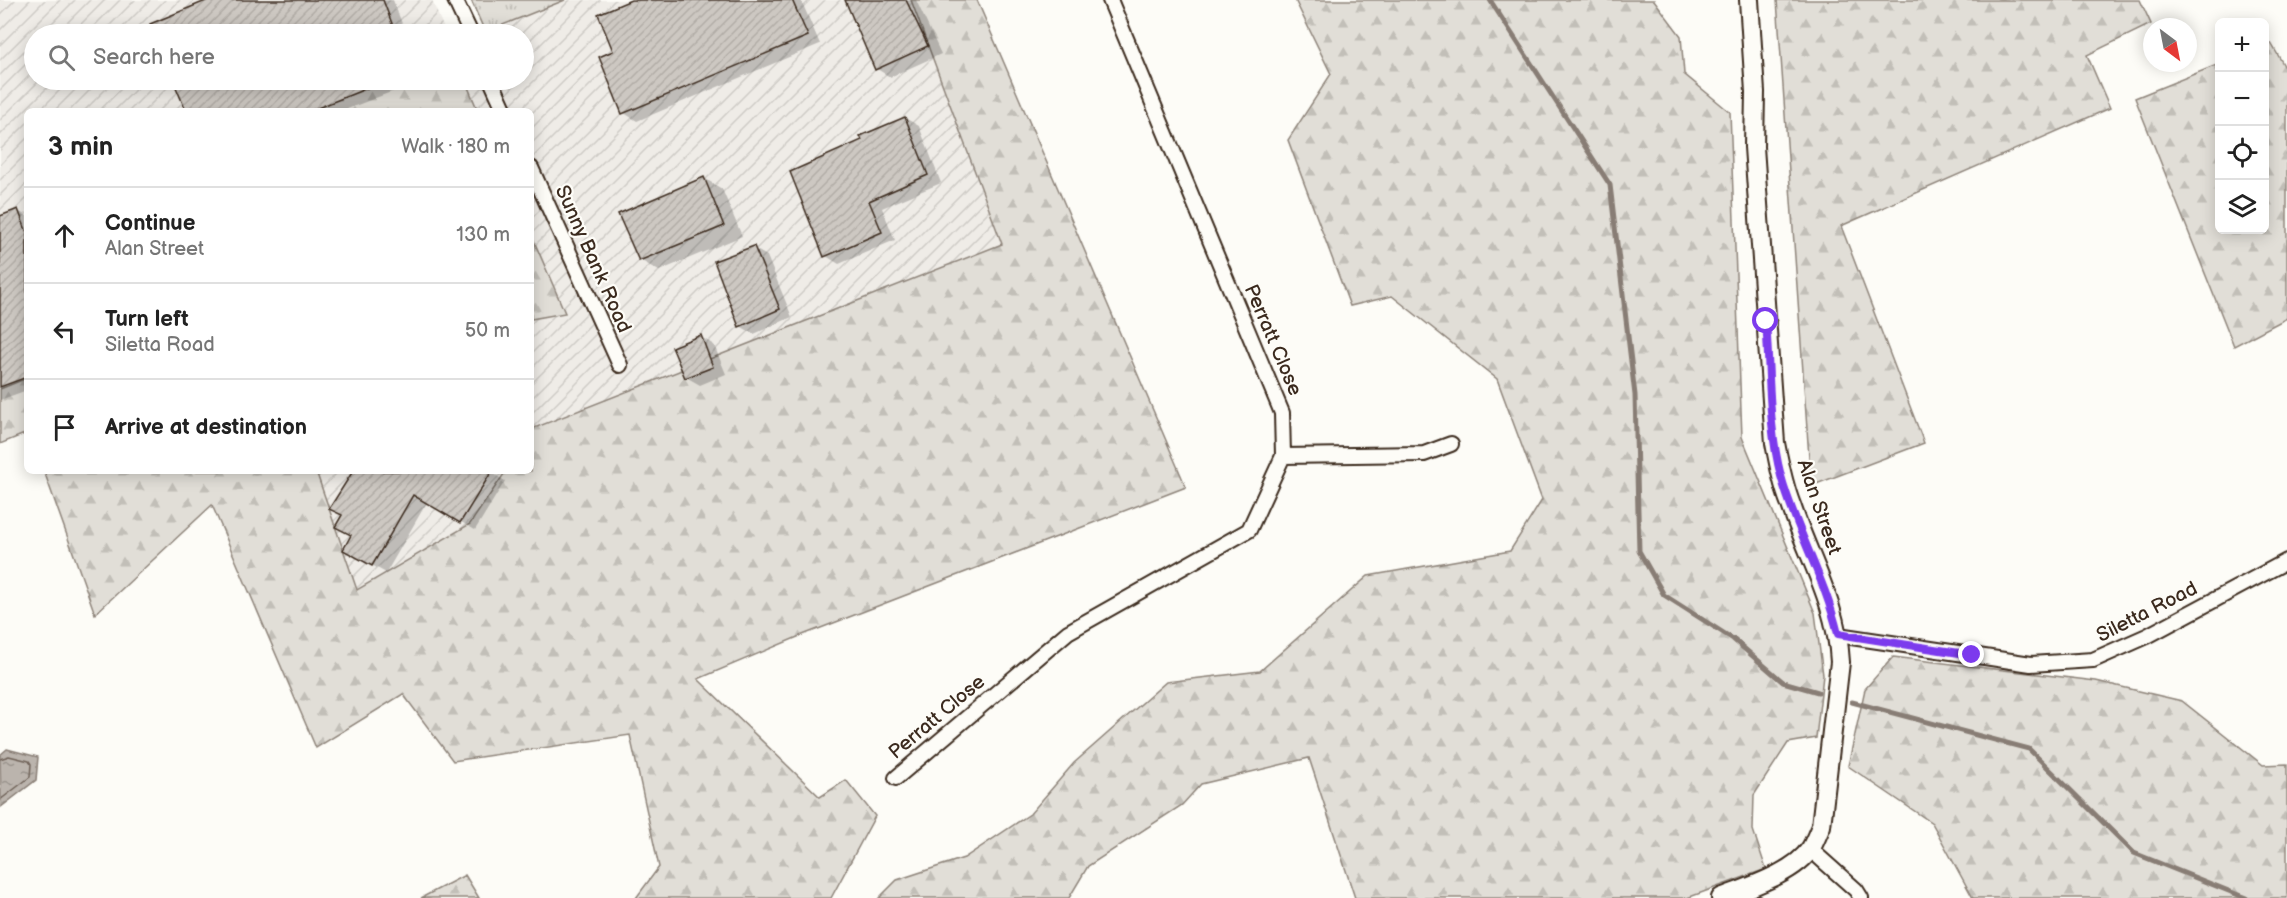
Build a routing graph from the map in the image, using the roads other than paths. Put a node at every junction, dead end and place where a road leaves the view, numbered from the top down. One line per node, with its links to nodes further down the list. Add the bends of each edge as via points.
1 (455, 0): 4 (street)
2 (1110, 0): 10 (street, Perratt Close, via 1282,413)
3 (1749, 0): 12 (street, Alan Street, via 1754,147 1775,443 1791,506 1829,598)
4 (466, 24)
5 (496, 90): 6 (street)
6 (504, 108)
7 (534, 175): 8 (street, Sunny Bank Road)
8 (620, 365)
9 (1451, 444): 10 (street, via 1424,454)
10 (1283, 456): 13 (street, Perratt Close, via 1249,530 1068,632)
11 (2287, 561): 12 (street, Siletta Road, via 2147,636 2093,660 2031,664)
12 (1838, 634): 14 (street, Alan Street, via 1840,662 1821,826)
13 (896, 778)
14 (1810, 849): 15 (street, Alan Street, via 1767,880); 16 (street)
15 (1721, 898)
16 (1861, 898)

